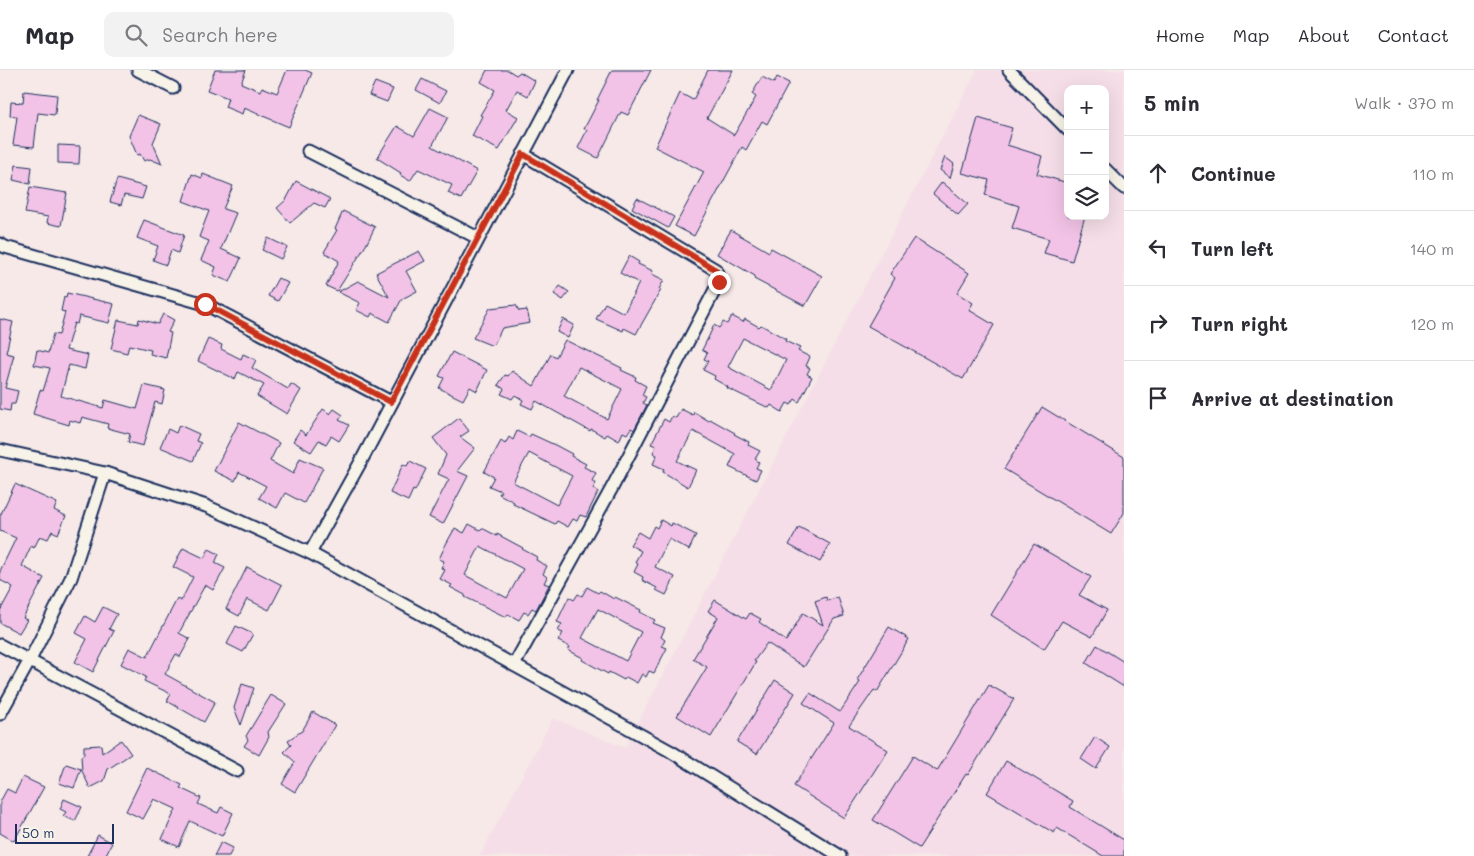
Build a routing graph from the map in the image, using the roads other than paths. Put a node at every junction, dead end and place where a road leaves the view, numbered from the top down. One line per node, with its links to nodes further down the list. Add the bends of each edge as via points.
1 (138, 70): 4 (street)
2 (568, 70): 7 (street)
3 (1009, 70): 5 (street)
4 (173, 88)
5 (1064, 126)
6 (308, 151): 10 (street)
7 (523, 154): 10 (street); 18 (street, via 716,270 719,282 613,486)
8 (1109, 173): 9 (street)
9 (1124, 188)
10 (478, 238): 12 (street)
11 (0, 244): 12 (street, via 205,304)
12 (391, 402): 15 (street)
13 (0, 450): 14 (street)
14 (105, 473): 15 (street, via 206,506); 17 (street, via 71,578)
15 (310, 553): 18 (street)
16 (0, 645): 17 (street)
17 (30, 660): 19 (street); 20 (street)
18 (514, 666): 21 (street, via 670,751)
19 (0, 714)
20 (237, 771)
21 (840, 856)

